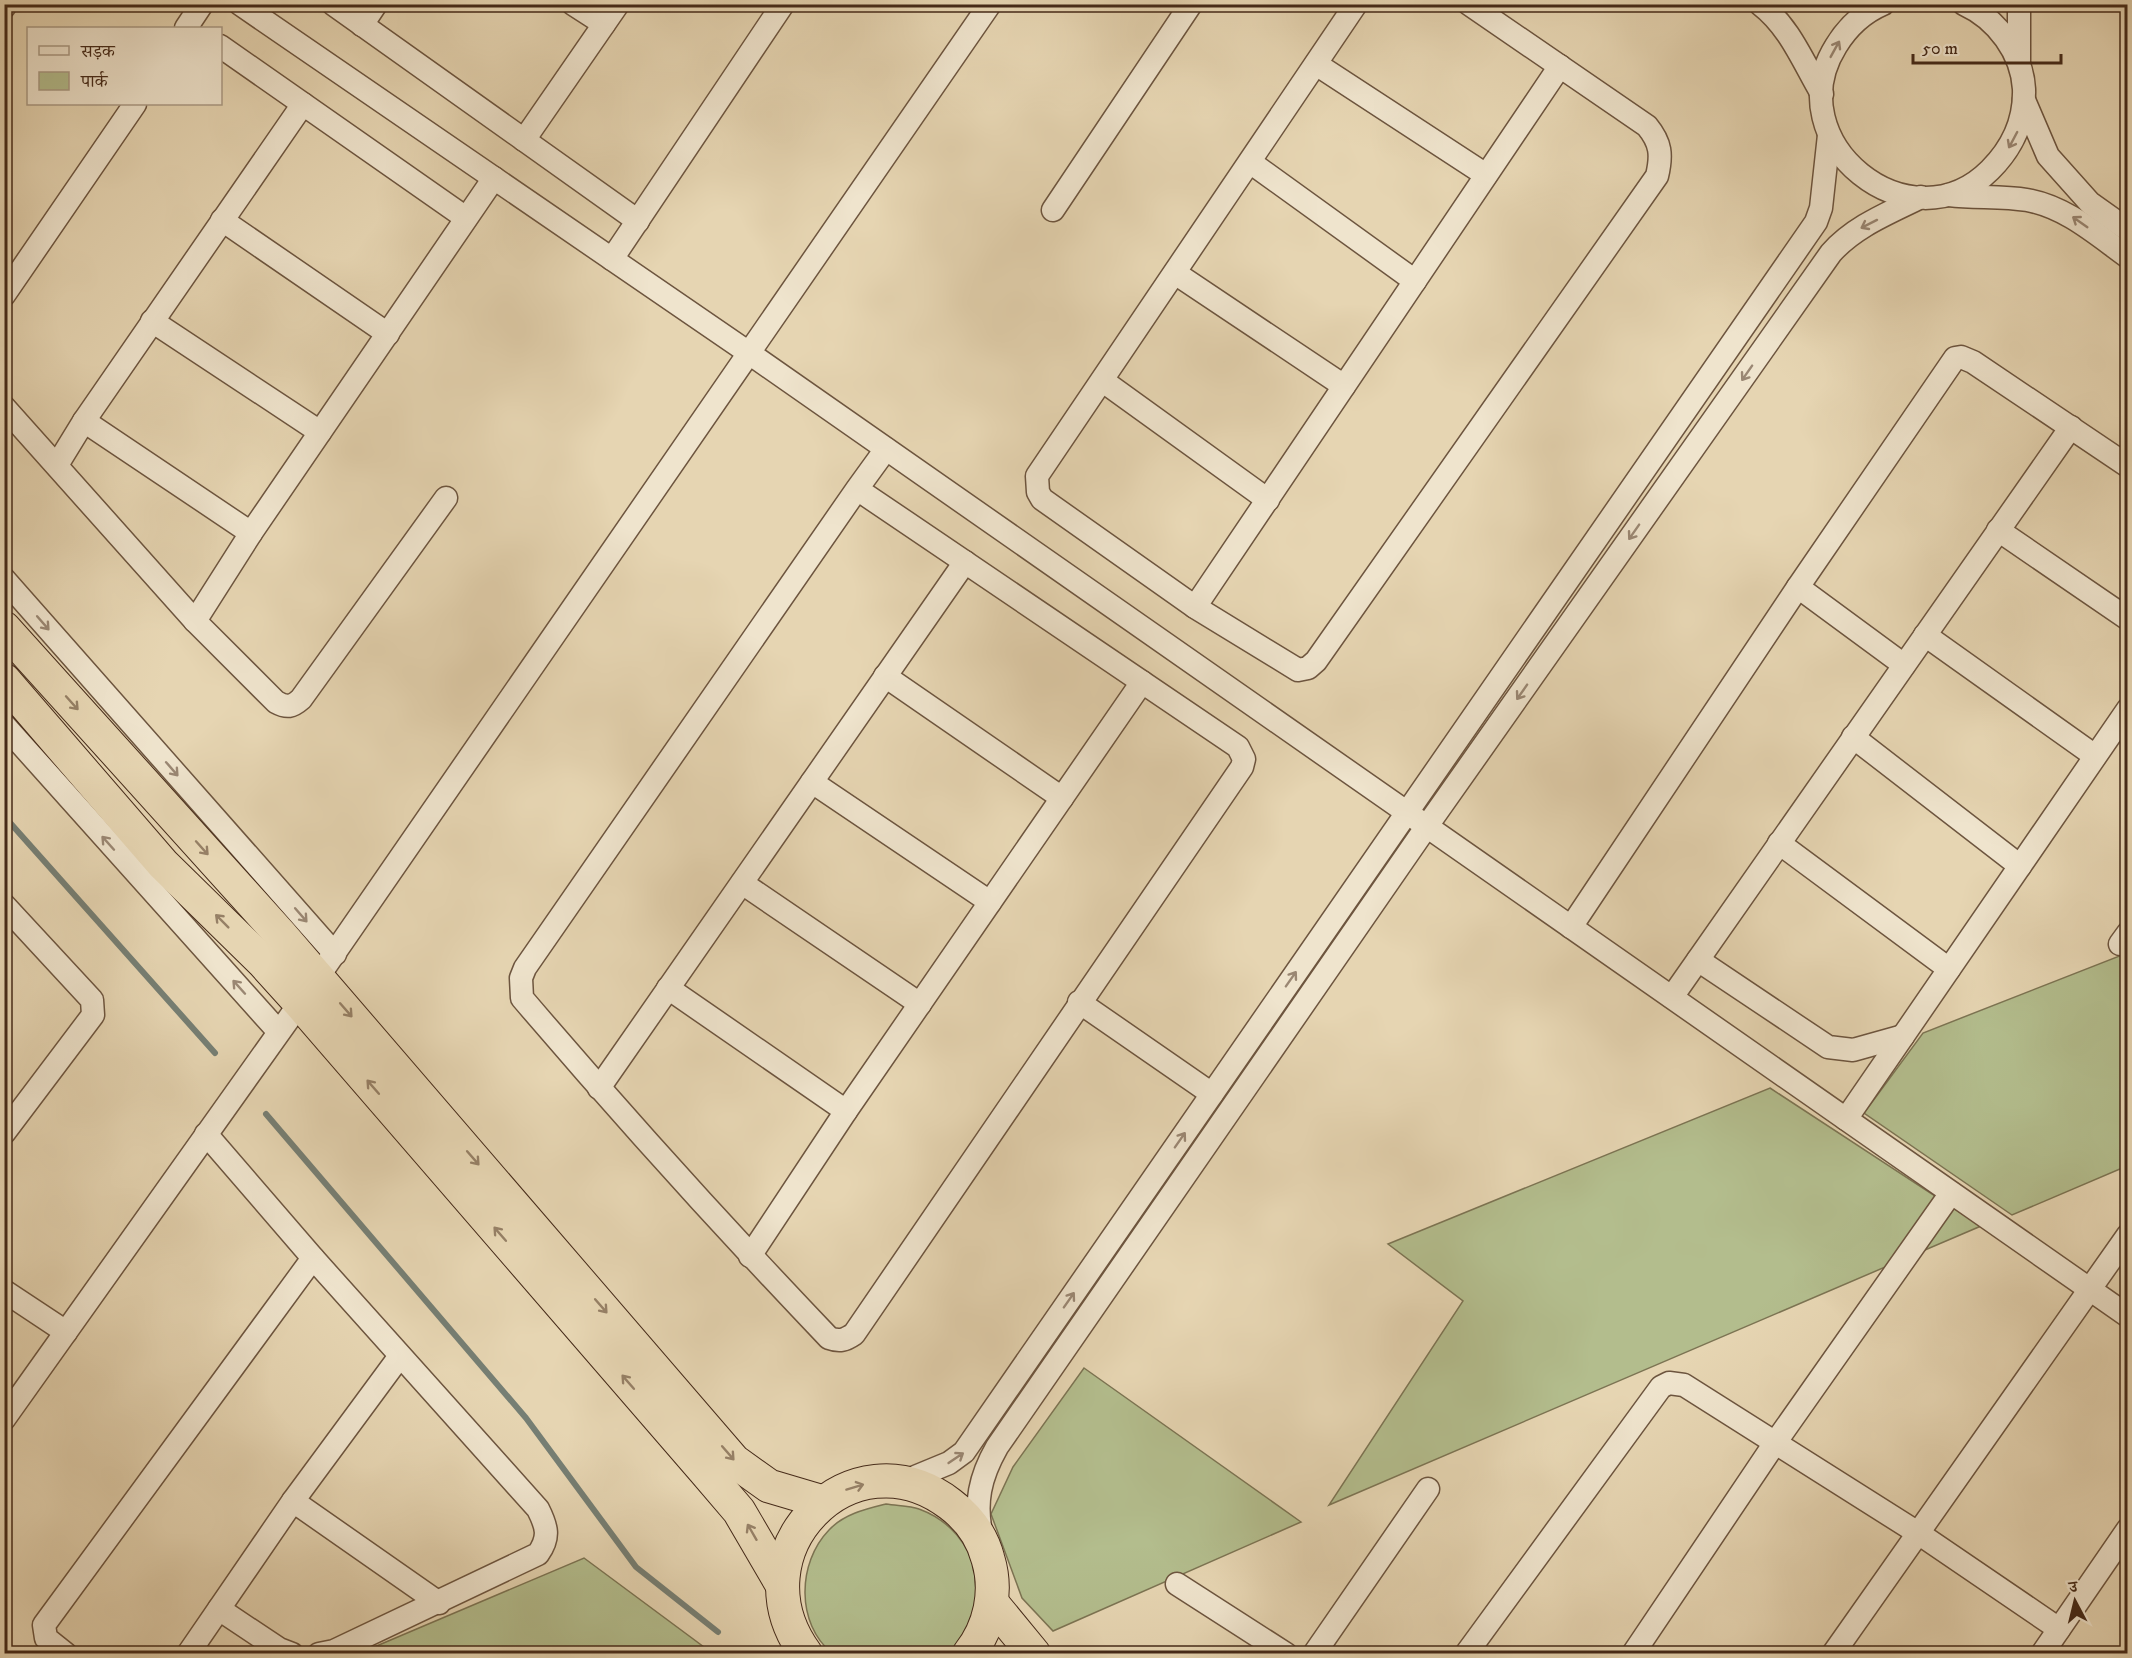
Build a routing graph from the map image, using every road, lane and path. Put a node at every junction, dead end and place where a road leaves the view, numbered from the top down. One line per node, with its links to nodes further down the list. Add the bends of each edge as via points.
1 (202, 4): 18 (street)
2 (240, 4): 31 (street)
3 (333, 4): 17 (street)
4 (376, 4): 17 (street)
5 (573, 4): 16 (street)
6 (618, 4): 16 (street)
7 (783, 4): 37 (street)
8 (990, 4): 47 (street)
9 (1191, 4): 34 (street)
10 (1356, 4): 20 (street)
11 (1760, 4): 23 (street, via 1790,35)
12 (1883, 4): 23 (street, one-way to 12, via 1828,63 1843,35 1857,20)
13 (1964, 4): 22 (street, via 2000,31)
14 (2019, 4): 22 (street)
15 (1483, 8): 21 (street)
16 (604, 24): 28 (street)
17 (362, 25): 28 (street)
18 (190, 27)
19 (222, 47): 25 (street)
20 (1316, 64): 29 (street); 30 (street)
21 (1560, 66): 30 (street); 65 (street, via 1647,126 1658,140 1662,158 1657,176 1316,661 1298,670 1288,666)
22 (2020, 68): 24 (street)
23 (1821, 94): 27 (street)
24 (2024, 100): 32 (street, one-way to 32, via 2018,130 2004,156 1983,177); 38 (street, via 2048,156 2090,203)
25 (303, 104): 35 (street); 36 (street)
26 (134, 105): 41 (street)
27 (1829, 135): 33 (street, via 1845,160 1866,180 1901,195); 80 (street, via 1816,222)
28 (524, 140): 37 (street)
29 (1250, 162): 42 (street); 43 (street)
30 (1486, 175): 43 (street)
31 (494, 178): 35 (street); 40 (street)
32 (1949, 195): 33 (street); 39 (street, one-way to 32, via 2073,217 2050,206 2026,200)
33 (1921, 197): 81 (street, one-way to 81, via 1862,227 1843,239 1831,253)
34 (1053, 210)
35 (466, 218): 46 (street)
36 (222, 220): 45 (street); 46 (street)
37 (638, 221): 40 (street)
38 (2127, 230)
39 (2127, 256)
40 (612, 259): 47 (street)
41 (12, 270): 44 (street)
42 (1175, 273): 48 (street); 49 (street)
43 (1416, 281): 49 (street)
44 (4, 295)
45 (152, 321): 51 (street); 53 (street)
46 (388, 333): 53 (street)
47 (749, 353): 54 (street); 90 (street)
48 (1103, 381): 59 (street); 65 (street, via 1037,476 1038,492 1042,499)
49 (1344, 386): 59 (street)
50 (4, 406): 55 (street)
51 (84, 421): 55 (street); 61 (street)
52 (2071, 427): 56 (street); 60 (street); 64 (street, via 1973,362 1955,358)
53 (320, 432): 61 (street)
54 (886, 448): 57 (street); 80 (street)
55 (57, 465): 67 (street)
56 (2127, 465)
57 (858, 489): 62 (street); 97 (street, via 525,968 522,998)
58 (446, 498): 67 (street, via 294,705 276,702)
59 (1268, 500): 65 (street)
60 (1998, 530): 66 (street); 69 (street)
61 (251, 533): 67 (street)
62 (965, 562): 71 (street); 73 (street)
63 (4, 579): 90 (street, one-way to 90)
64 (1798, 587): 70 (street); 87 (street)
65 (1195, 608)
66 (2127, 619)
67 (195, 621)
68 (4, 628): 90 (highway, one-way to 90)
69 (1926, 635): 70 (street); 77 (street)
70 (1904, 665): 76 (street)
71 (885, 676): 78 (street); 79 (street)
72 (4, 680): 90 (highway, one-way to 72, via 164,864)
73 (1142, 682): 79 (street); 93 (street, via 1238,747 1244,759)
74 (2127, 709): 77 (street)
75 (4, 725): 95 (street, one-way to 75)
76 (1853, 738): 82 (street); 83 (street)
77 (2095, 756): 83 (street)
78 (812, 782): 84 (street); 85 (street)
79 (1062, 798): 85 (street)
80 (1406, 812): 81 (street); 98 (street, one-way to 80)
81 (1427, 826): 87 (street); 120 (street, via 998,1448 980,1482 977,1515)
82 (1779, 843): 88 (street); 89 (street)
83 (2020, 866): 89 (street)
84 (742, 883): 91 (street); 94 (street)
85 (990, 902): 94 (street)
86 (4, 905): 101 (street, via 92,1000 95,1009)
87 (1571, 927): 92 (street)
88 (1698, 960): 92 (street); 96 (street, via 1828,1047 1854,1050)
89 (1949, 969): 96 (street)
90 (318, 978): 95 (street); 117 (highway, one-way to 117, via 734,1461 770,1486); 121 (highway, one-way to 90, via 739,1511)
91 (668, 988): 97 (street); 99 (street)
92 (1672, 997): 100 (street)
93 (1079, 1002): 98 (street); 105 (street, via 854,1334 846,1340 829,1338)
94 (920, 1004): 99 (street)
95 (278, 1031): 102 (street)
96 (1904, 1036): 100 (street)
97 (599, 1088): 105 (street)
98 (1212, 1094): 114 (street, one-way to 98, via 949,1463 964,1452)
99 (846, 1111): 105 (street)
100 (1846, 1119): 103 (street)
101 (4, 1133)
102 (206, 1134): 106 (street); 110 (street)
103 (1952, 1193): 107 (street); 113 (street)
104 (2127, 1235): 107 (street)
105 (750, 1256)
106 (313, 1258): 111 (street); 128 (street, via 45,1625 46,1638)
107 (2089, 1289): 109 (street); 119 (street)
108 (4, 1291): 110 (street)
109 (2127, 1316)
110 (66, 1332): 112 (street)
111 (400, 1356): 116 (street); 123 (street, via 538,1509 548,1531 546,1543 537,1554)
112 (4, 1419)
113 (1775, 1443): 119 (street); 136 (street, via 1684,1385 1669,1383 1661,1387); 137 (street)
114 (903, 1482): 117 (highway, one-way to 114, via 866,1484); 120 (highway, via 936,1493 955,1507)
115 (1428, 1488): 135 (street)
116 (293, 1501): 123 (street); 125 (street)
117 (823, 1502): 121 (highway, via 801,1525 787,1552)
118 (2127, 1529): 126 (street)
119 (1918, 1533): 126 (street); 138 (street)
120 (984, 1544): 124 (highway, via 992,1573)
121 (781, 1583): 127 (highway, via 784,1612)
122 (1176, 1584): 134 (street)
123 (438, 1603): 131 (street, via 334,1651)
124 (992, 1603): 132 (highway, via 984,1629); 133 (highway)
125 (219, 1609): 129 (street); 130 (street, via 279,1649)
126 (2059, 1629): 139 (street)
127 (798, 1649)
128 (66, 1653)
129 (188, 1653)
130 (292, 1653)
131 (319, 1653)
132 (969, 1653)
133 (1034, 1653)
134 (1286, 1653)
135 (1314, 1653)
136 (1466, 1653)
137 (1633, 1653)
138 (1833, 1653)
139 (2042, 1653)

